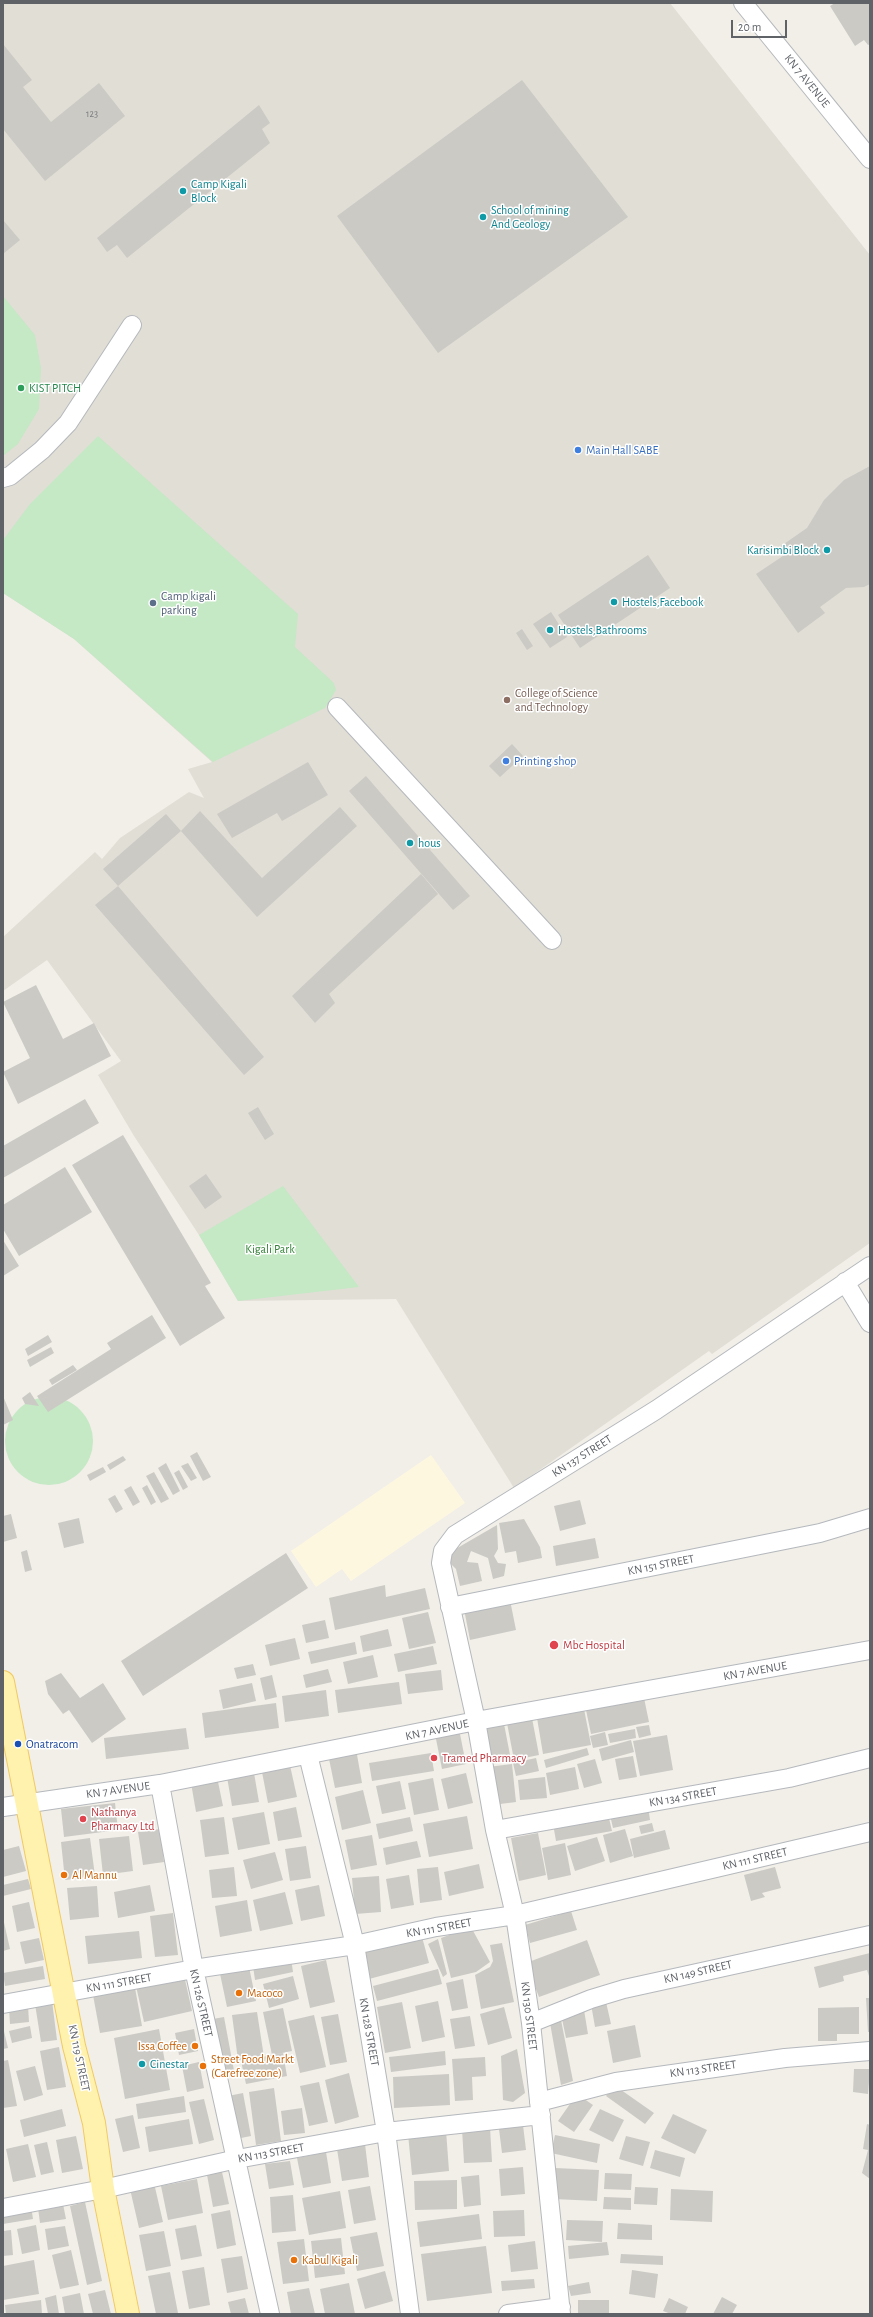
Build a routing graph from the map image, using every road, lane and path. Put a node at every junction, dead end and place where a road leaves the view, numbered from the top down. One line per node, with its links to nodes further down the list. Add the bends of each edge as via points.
1 (743, 3): 2 (street, KN 7 AVENUE)
2 (870, 159)
3 (132, 325): 4 (street, via 68,423 42,450 10,476)
4 (3, 478)
5 (338, 706): 6 (street)
6 (552, 940)
7 (870, 1266): 8 (street, KN 137 STREET)
8 (845, 1282): 9 (street); 11 (street, KN 137 STREET, via 656,1410 455,1535 443,1551 441,1563)
9 (870, 1323)
10 (870, 1518): 11 (street, KN 151 STREET, via 820,1534)
11 (450, 1607): 14 (street, KN 137 STREET)
12 (870, 1650): 14 (street, KN 7 AVENUE)
13 (3, 1682): 18 (main road, KN 119 STREET)
14 (476, 1721): 15 (street, KN 7 AVENUE); 20 (street, KN 130 STREET)
15 (308, 1755): 17 (street, KN 7 AVENUE); 24 (street, KN 128 STREET)
16 (870, 1758): 20 (street, KN 134 STREET, via 789,1778)
17 (160, 1784): 18 (street, KN 7 AVENUE); 25 (street, KN 126 STREET)
18 (26, 1802): 19 (street, KN 7 AVENUE); 26 (main road, KN 119 STREET)
19 (3, 1807)
20 (495, 1830): 22 (street, KN 130 STREET)
21 (870, 1832): 22 (street, KN 111 STREET)
22 (515, 1915): 24 (street, KN 111 STREET, via 436,1927); 28 (street, KN 130 STREET)
23 (870, 1935): 28 (street, KN 149 STREET, via 624,1989)
24 (355, 1945): 25 (street, KN 111 STREET); 31 (street, KN 128 STREET)
25 (194, 1969): 26 (street, KN 111 STREET); 32 (street, KN 126 STREET)
26 (66, 1993): 27 (street, KN 111 STREET); 33 (main road, KN 119 STREET, via 74,2046 94,2123)
27 (3, 2004)
28 (531, 2023): 30 (street, KN 130 STREET)
29 (870, 2051): 30 (street, KN 113 STREET, via 785,2058 616,2082)
30 (540, 2109): 31 (street, KN 113 STREET); 35 (street, KN 130 STREET)
31 (386, 2132): 32 (street, KN 113 STREET); 38 (street, KN 128 STREET)
32 (237, 2159): 33 (street, KN 113 STREET); 37 (street, KN 126 STREET)
33 (103, 2189): 34 (street, KN 113 STREET); 36 (main road, KN 119 STREET)
34 (3, 2208)
35 (561, 2310): 39 (street)
36 (128, 2314)
37 (270, 2314)
38 (410, 2314)
39 (508, 2314)

